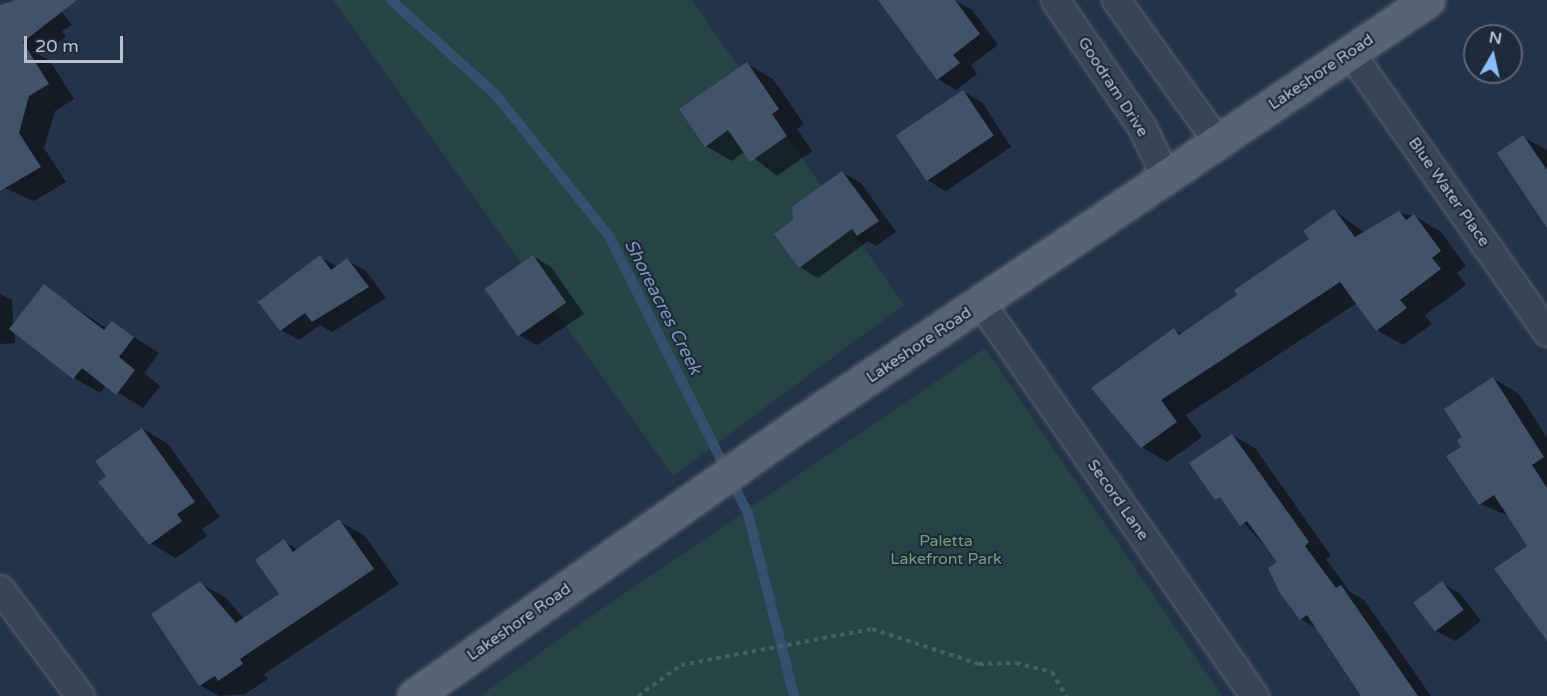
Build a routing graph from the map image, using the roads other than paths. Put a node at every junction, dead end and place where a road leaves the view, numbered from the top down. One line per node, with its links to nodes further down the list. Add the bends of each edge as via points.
1 (1055, 0): 6 (street, Goodram Drive, via 1143,127)
2 (1116, 0): 5 (street)
3 (1428, 0): 4 (main road, Lakeshore Road)
4 (1350, 52): 5 (main road, Lakeshore Road); 8 (street, Blue Water Place)
5 (1217, 141): 6 (main road, Lakeshore Road)
6 (1166, 178): 7 (main road, Lakeshore Road)
7 (981, 303): 11 (main road, Lakeshore Road, via 801,423); 12 (street, Secord Lane)
8 (1547, 332)
9 (0, 589): 10 (street)
10 (80, 696)
11 (414, 696)
12 (1254, 696)

